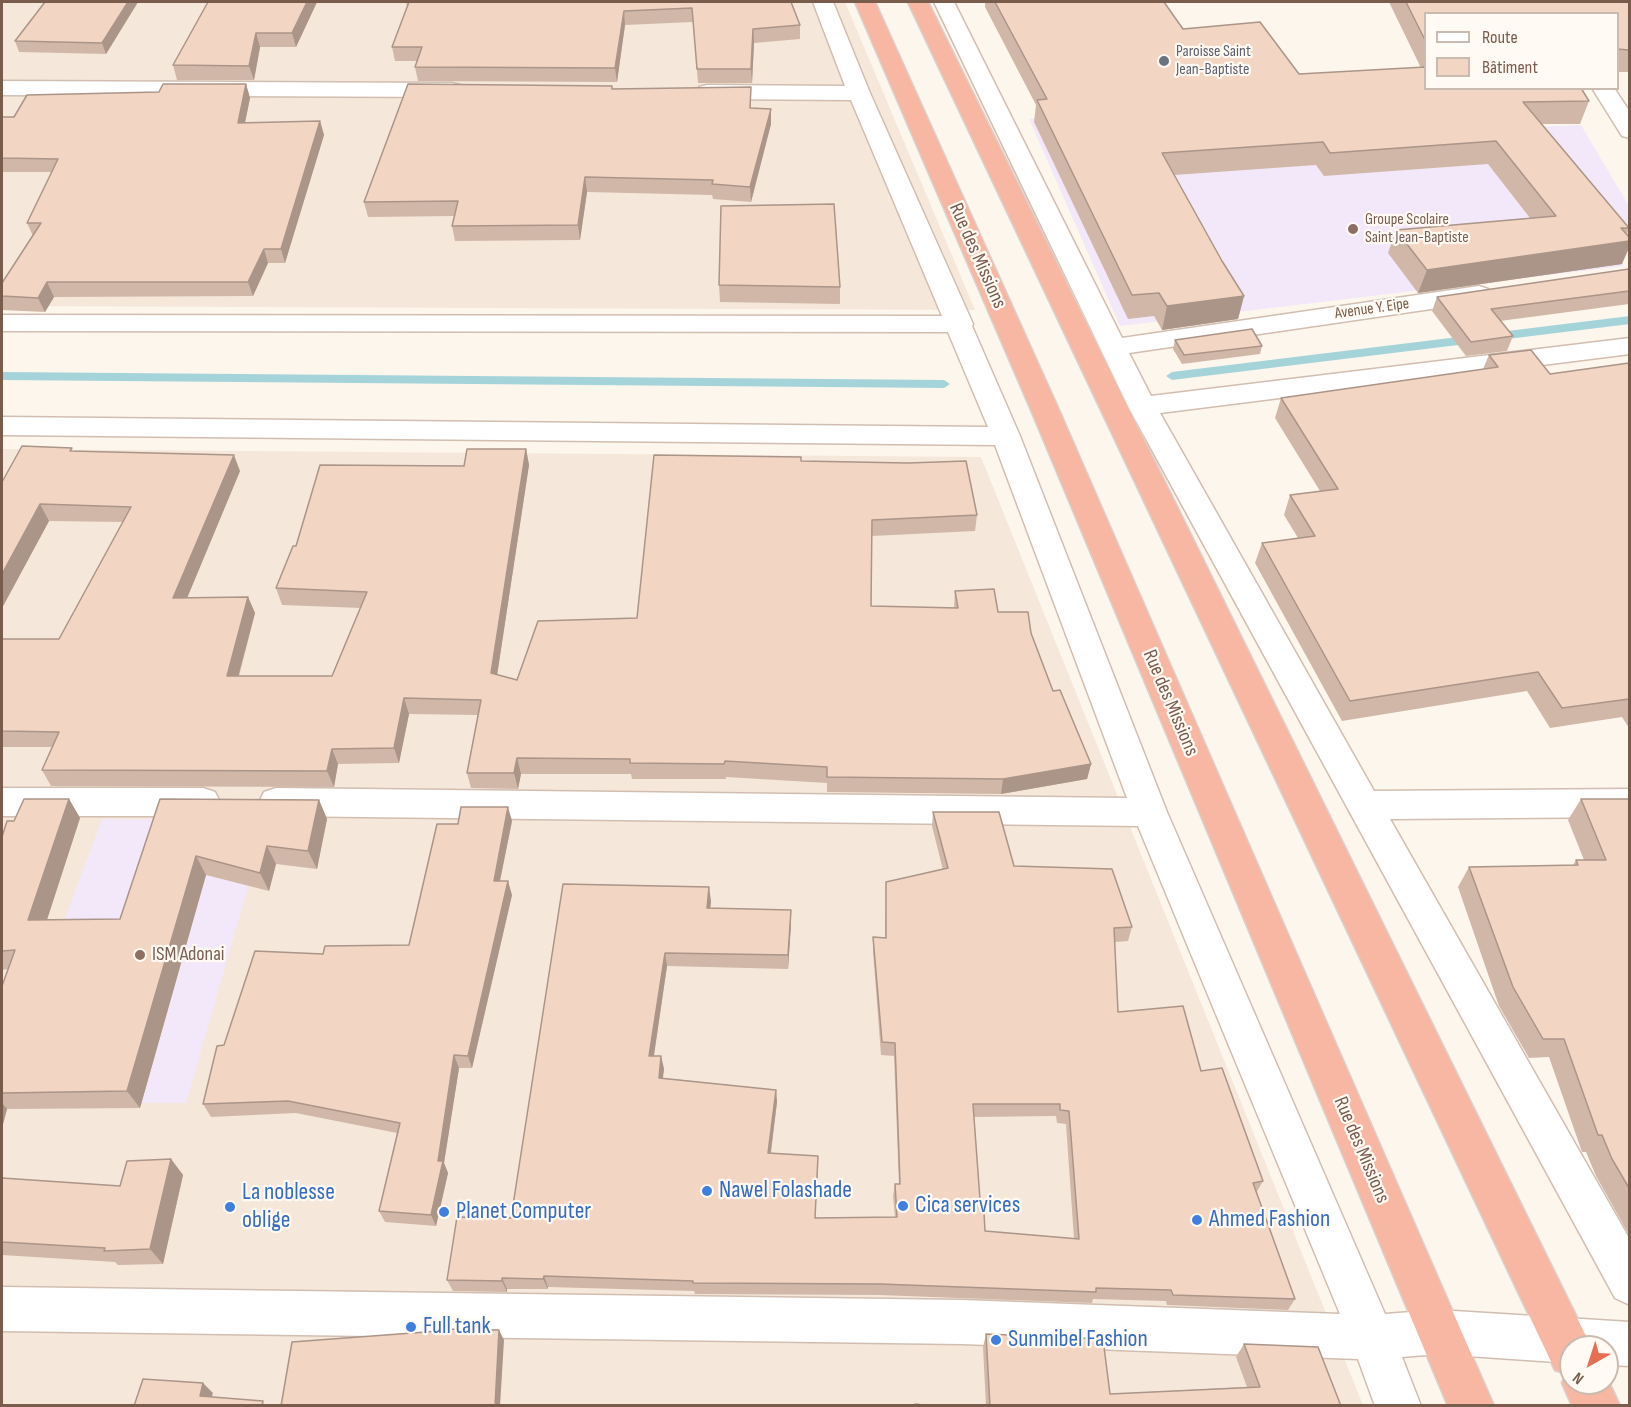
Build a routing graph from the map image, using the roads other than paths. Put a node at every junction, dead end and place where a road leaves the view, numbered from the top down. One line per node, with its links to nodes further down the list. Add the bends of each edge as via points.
1 (823, 2): 9 (street)
2 (865, 2): 25 (highway, Rue des Missions, via 1046,410)
3 (918, 2): 26 (highway)
4 (944, 2): 15 (street)
5 (2, 88): 6 (street)
6 (478, 90)
7 (1604, 90): 10 (street)
8 (692, 92): 9 (street)
9 (859, 93): 13 (street)
10 (1629, 131)
11 (1501, 291): 15 (street, Avenue Y. Eipe)
12 (2, 323): 13 (street)
13 (960, 324): 18 (street)
14 (1629, 346): 16 (street)
15 (1115, 347): 16 (street)
16 (1142, 406): 21 (street)
17 (2, 426): 18 (street)
18 (1006, 436): 22 (street)
19 (2, 802): 22 (street)
20 (1629, 803): 21 (street)
21 (1366, 805): 23 (street)
22 (1150, 812): 27 (street)
23 (1629, 1283)
24 (2, 1309): 27 (street, via 962,1322)
25 (1438, 1332): 27 (street); 28 (street); 30 (highway, Rue des Missions)
26 (1562, 1335)
27 (1372, 1337): 29 (street)
28 (1559, 1346)
29 (1398, 1406)
30 (1471, 1406)

